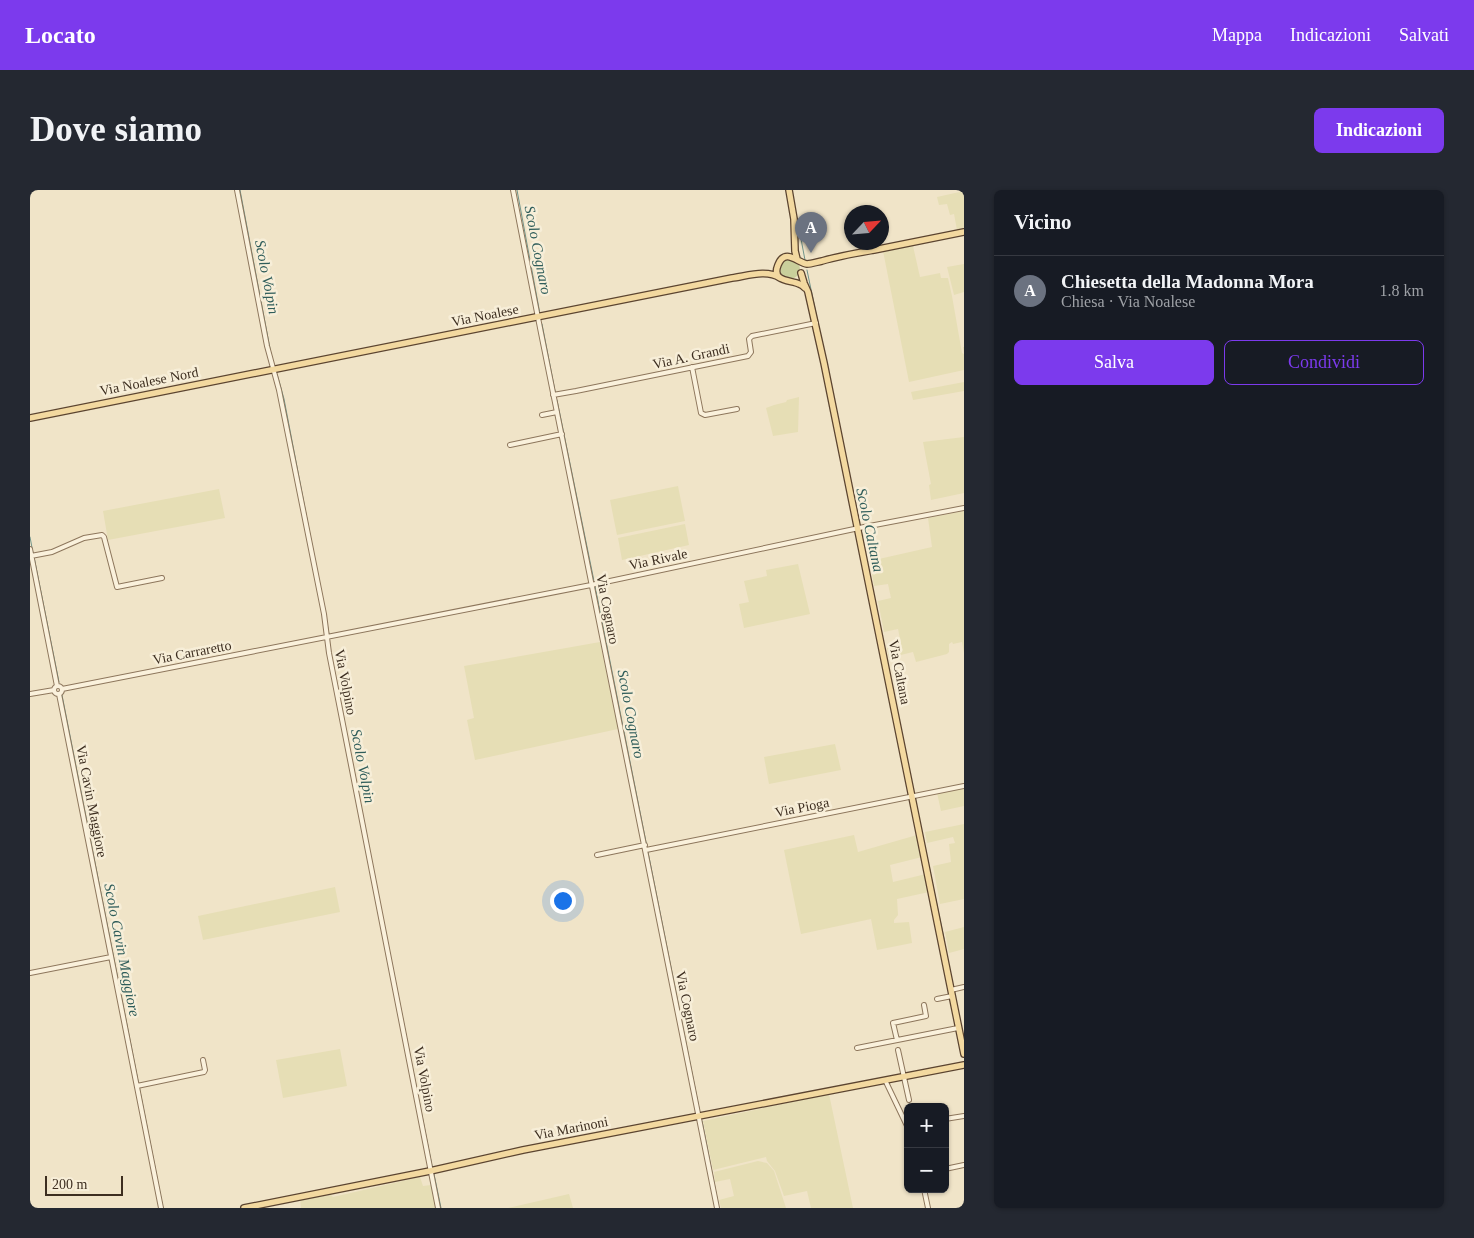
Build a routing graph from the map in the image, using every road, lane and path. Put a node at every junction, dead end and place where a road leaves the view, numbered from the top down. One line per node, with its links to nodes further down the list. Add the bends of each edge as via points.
1 (237, 190): 18 (street, Via Volpino)
2 (513, 190): 15 (street, Via Cognaro)
3 (789, 190): 5 (main road)
4 (964, 232): 8 (main road)
5 (794, 243): 6 (main road, via 792,252); 7 (main road)
6 (786, 257): 7 (main road); 9 (main road, Via Noalese)
7 (798, 260): 8 (main road, via 808,264); 11 (main road)
8 (818, 262): 11 (main road)
9 (778, 263): 10 (main road, Via Noalese); 12 (main road)
10 (762, 273): 12 (main road, Via Noalese); 15 (main road, Via Noalese)
11 (802, 273): 13 (main road); 14 (main road, Via Caltana)
12 (780, 278): 13 (main road, Via Noalese)
13 (791, 282): 14 (main road, via 800,284)
14 (808, 295): 16 (main road, Via Caltana)
15 (538, 317): 18 (main road, Via Noalese); 19 (street, Via Cognaro)
16 (816, 323): 17 (street, Via A. Grandi, via 752,336 750,354); 27 (main road, Via Caltana)
17 (692, 367): 19 (street, Via A. Grandi); 20 (street, via 702,413)
18 (272, 370): 23 (main road, Via Noalese Nord); 32 (street, Via Volpino, via 279,390)
19 (554, 395): 21 (street, Via Cognaro)
20 (737, 409)
21 (557, 412): 22 (street); 24 (street, Via Cognaro)
22 (542, 415)
23 (30, 418)
24 (562, 434): 25 (street); 31 (street, Via Cognaro)
25 (510, 445)
26 (964, 508): 27 (street, Via Rivale)
27 (860, 528): 31 (street, Via Rivale); 39 (main road, Via Caltana)
28 (30, 549): 29 (street)
29 (33, 555): 30 (street, via 102,535 117,587); 33 (street)
30 (162, 578)
31 (592, 584): 32 (street, Via Rivale); 40 (street, Via Cognaro)
32 (328, 636): 34 (street, Via Carraretto); 65 (street, Via Volpino)
33 (57, 686): 34 (street); 35 (street)
34 (62, 689): 37 (street)
35 (54, 690): 36 (street); 37 (street)
36 (30, 694)
37 (59, 694): 42 (street, Via Cavin Maggiore)
38 (964, 786): 39 (street, Via Pioga)
39 (912, 796): 40 (street, Via Pioga); 45 (main road, Via Caltana)
40 (645, 848): 41 (street, Via Pioga); 60 (street, Via Cognaro)
41 (597, 855)
42 (111, 957): 43 (street); 57 (street, Via Cavin Maggiore)
43 (30, 972)
44 (964, 987): 45 (street)
45 (951, 993): 46 (street); 48 (main road, Via Caltana)
46 (937, 999)
47 (924, 1005): 49 (street, via 926,1016 893,1023)
48 (960, 1029): 49 (street); 52 (main road, Via Caltana)
49 (897, 1040): 50 (street)
50 (857, 1048)
51 (898, 1050): 55 (street)
52 (964, 1054)
53 (203, 1060): 57 (street, via 204,1072)
54 (964, 1065): 55 (main road, Via Marinoni)
55 (904, 1076): 56 (main road, Via Marinoni); 58 (street)
56 (885, 1080): 60 (main road, Via Marinoni); 62 (street)
57 (139, 1086): 67 (street, Via Cavin Maggiore)
58 (908, 1100)
59 (964, 1116): 61 (street)
60 (699, 1117): 65 (main road, Via Marinoni); 70 (street, Via Cognaro)
61 (949, 1118)
62 (904, 1119)
63 (964, 1164): 64 (street)
64 (949, 1168)
65 (430, 1171): 68 (main road, Via Marinoni); 69 (street, Via Volpino)
66 (925, 1193): 71 (street)
67 (161, 1208)
68 (244, 1208)
69 (438, 1208)
70 (717, 1208)
71 (928, 1208)

